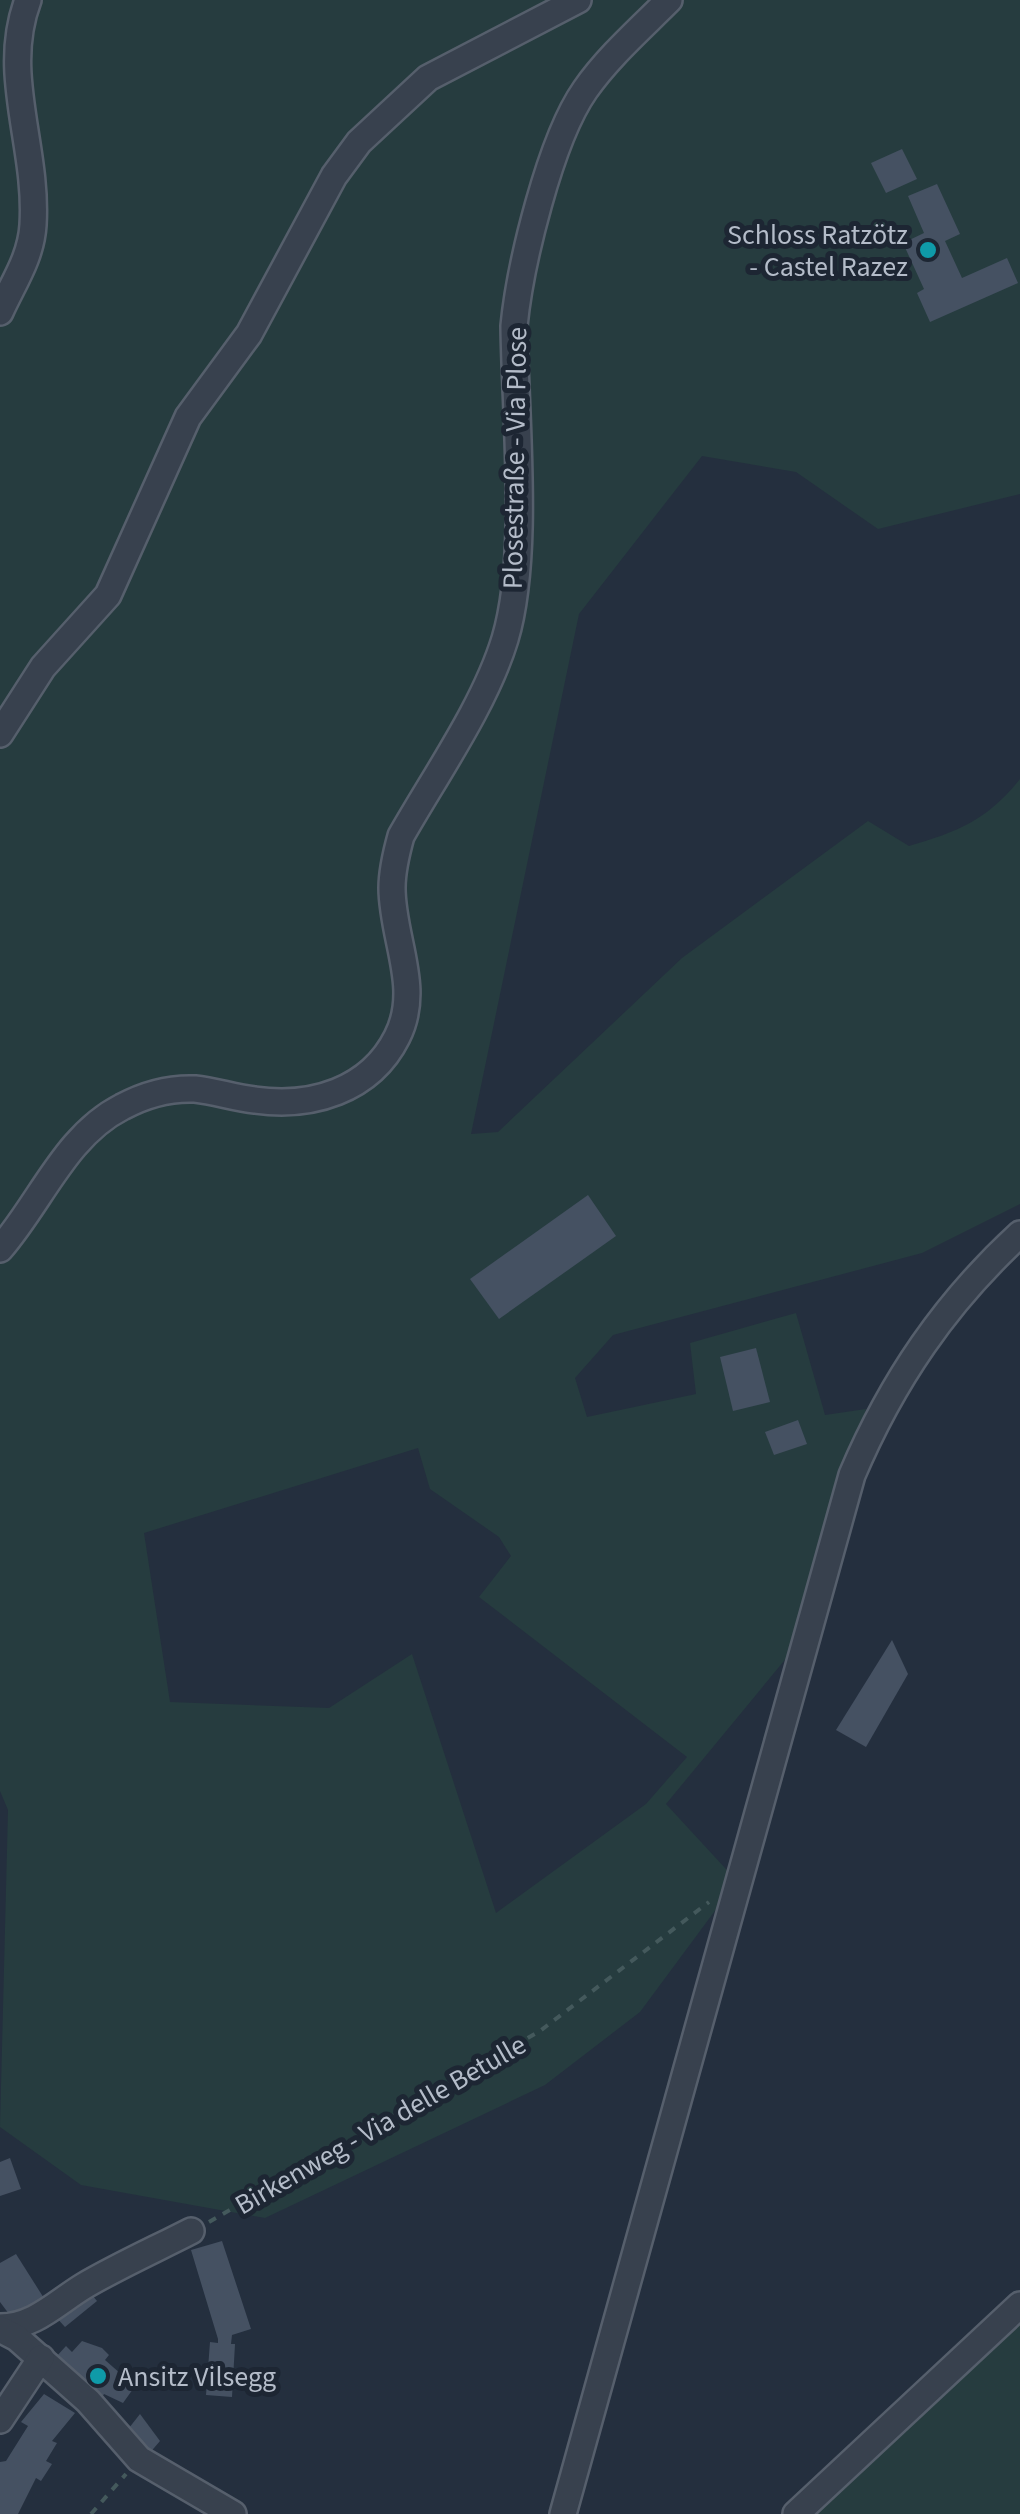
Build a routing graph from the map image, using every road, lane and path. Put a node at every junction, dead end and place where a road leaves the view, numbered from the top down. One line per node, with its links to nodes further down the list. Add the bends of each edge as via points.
1 (28, 0): 4 (street, via 12,27 2,72 33,223 29,252)
2 (578, 0): 5 (street, via 428,78 359,142 248,334 188,417 108,595 43,667)
3 (669, 0): 7 (street, Plosestraße - Via Plose, via 583,92 560,142 518,284 516,587 490,675 394,862 408,1000 398,1036 358,1082 330,1096 296,1103 170,1090 124,1106 79,1139)
4 (0, 312)
5 (0, 734)
6 (1020, 1234): 8 (street, via 946,1310 880,1410 852,1476)
7 (0, 1249)
8 (737, 1880): 9 (path, Birkenweg - Via delle Betulle, via 540,2031); 17 (street)
9 (191, 2231): 11 (street, via 86,2285 35,2320)
10 (1020, 2305): 18 (street)
11 (0, 2328): 12 (street)
12 (41, 2358): 13 (street); 14 (street)
13 (0, 2420)
14 (139, 2459): 15 (path); 16 (street)
15 (91, 2514)
16 (233, 2514)
17 (563, 2514)
18 (796, 2514)

